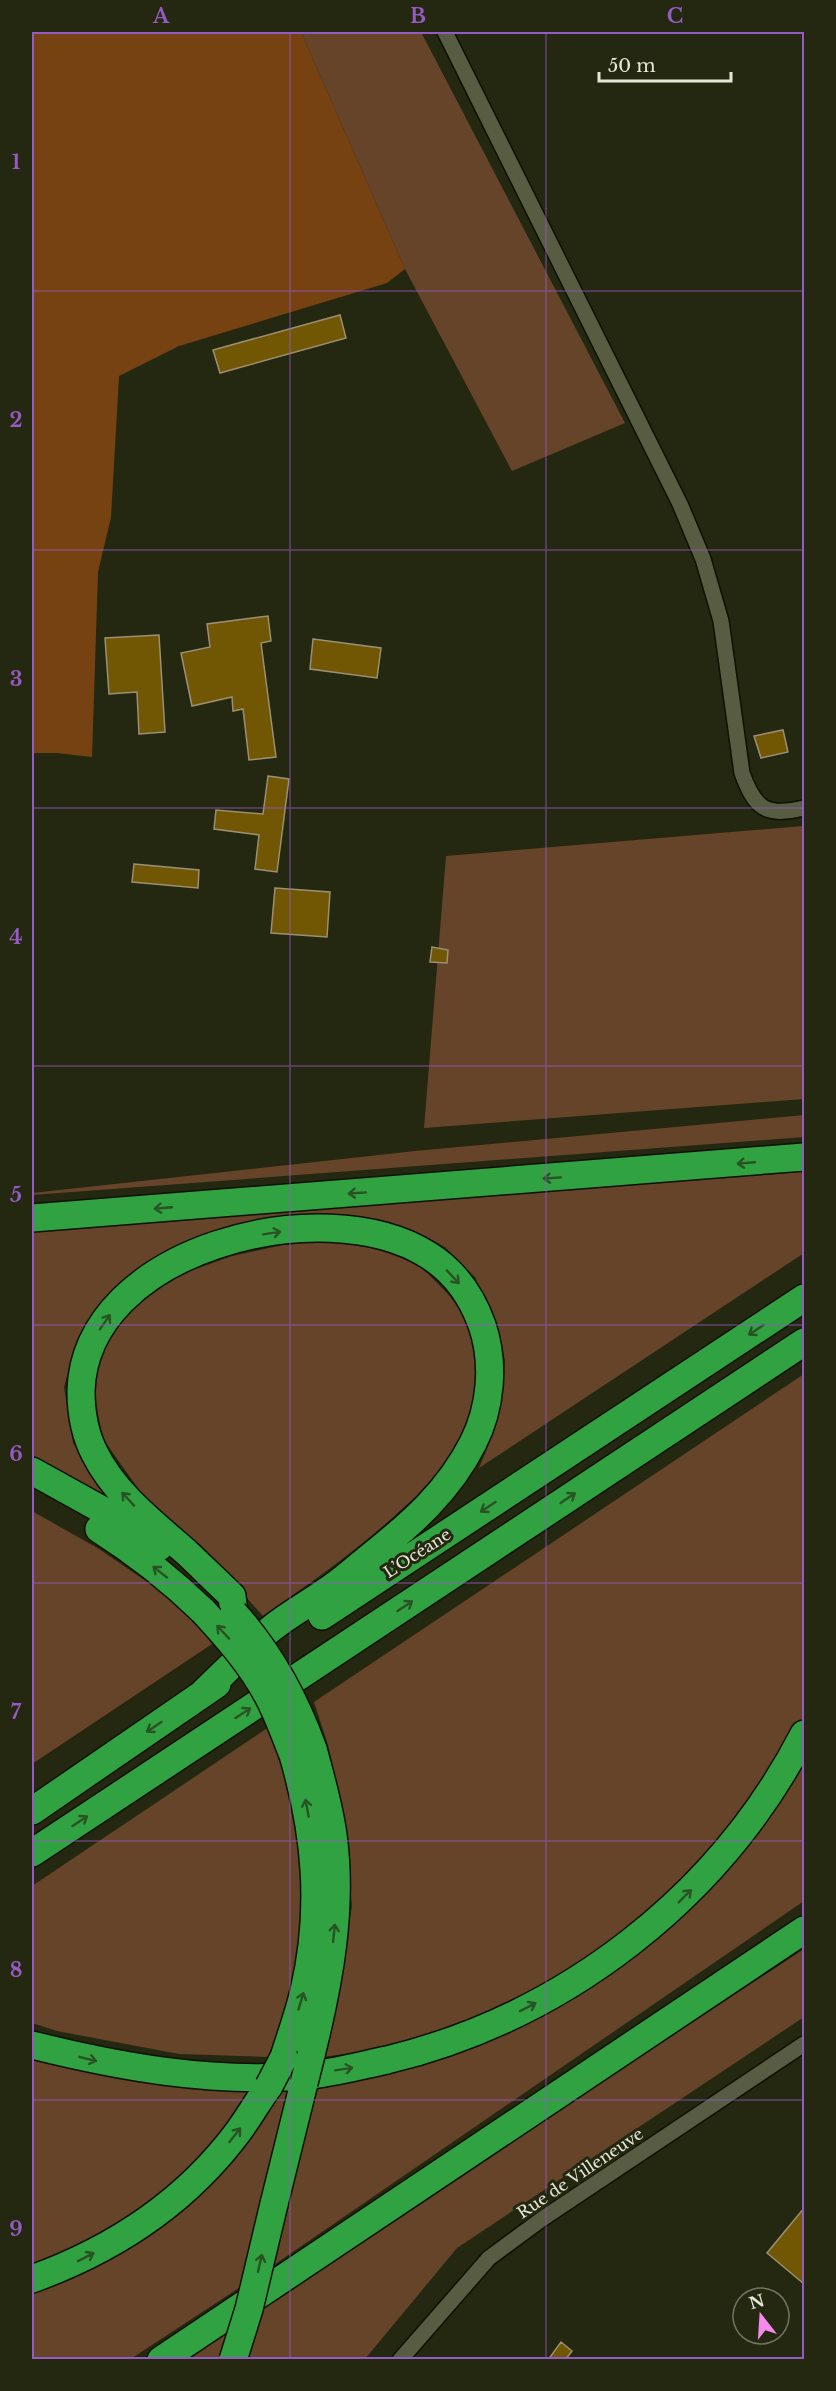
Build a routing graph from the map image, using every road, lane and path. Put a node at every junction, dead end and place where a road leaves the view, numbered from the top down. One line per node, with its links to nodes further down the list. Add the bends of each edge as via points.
1 (445, 32): 2 (street, via 680,504 703,559 721,621 742,773 748,789 758,805 773,813)
2 (804, 808)
3 (804, 1157): 4 (highway, one-way to 4)
4 (32, 1218)
5 (804, 1298): 10 (highway, L’Océane, one-way to 10)
6 (804, 1342): 14 (highway, one-way to 6)
7 (32, 1471): 9 (highway, via 142,1535)
8 (32, 1486): 9 (highway, one-way to 8, via 172,1582 137,1554)
9 (222, 1605): 10 (highway, one-way to 10, via 104,1471 93,1451 81,1404 82,1377 99,1330 136,1287 161,1270 192,1254 237,1239 292,1230 353,1230 373,1233 427,1254 469,1296 487,1339 489,1384 475,1440 445,1487 405,1529 329,1590 273,1627); 12 (highway, one-way to 9, bridge, via 232,1642)
10 (202, 1694): 13 (highway, L’Océane, one-way to 13)
11 (804, 1734): 17 (highway, one-way to 11, via 104,2063 177,2074 303,2076 417,2052 472,2033 568,1986 660,1920 700,1881 764,1802)
12 (303, 1752): 18 (highway, one-way to 12, bridge, via 89,2256 173,2202 238,2132 284,2057 304,1992 314,1936 315,1879); 20 (highway, one-way to 12, bridge, via 325,1999 336,1910 333,1835)
13 (32, 1811)
14 (32, 1853)
15 (804, 1930): 19 (highway)
16 (804, 2044): 21 (street, Rue de Villeneuve, via 489,2258)
17 (32, 2045)
18 (32, 2279)
19 (162, 2360)
20 (233, 2360)
21 (400, 2360)

